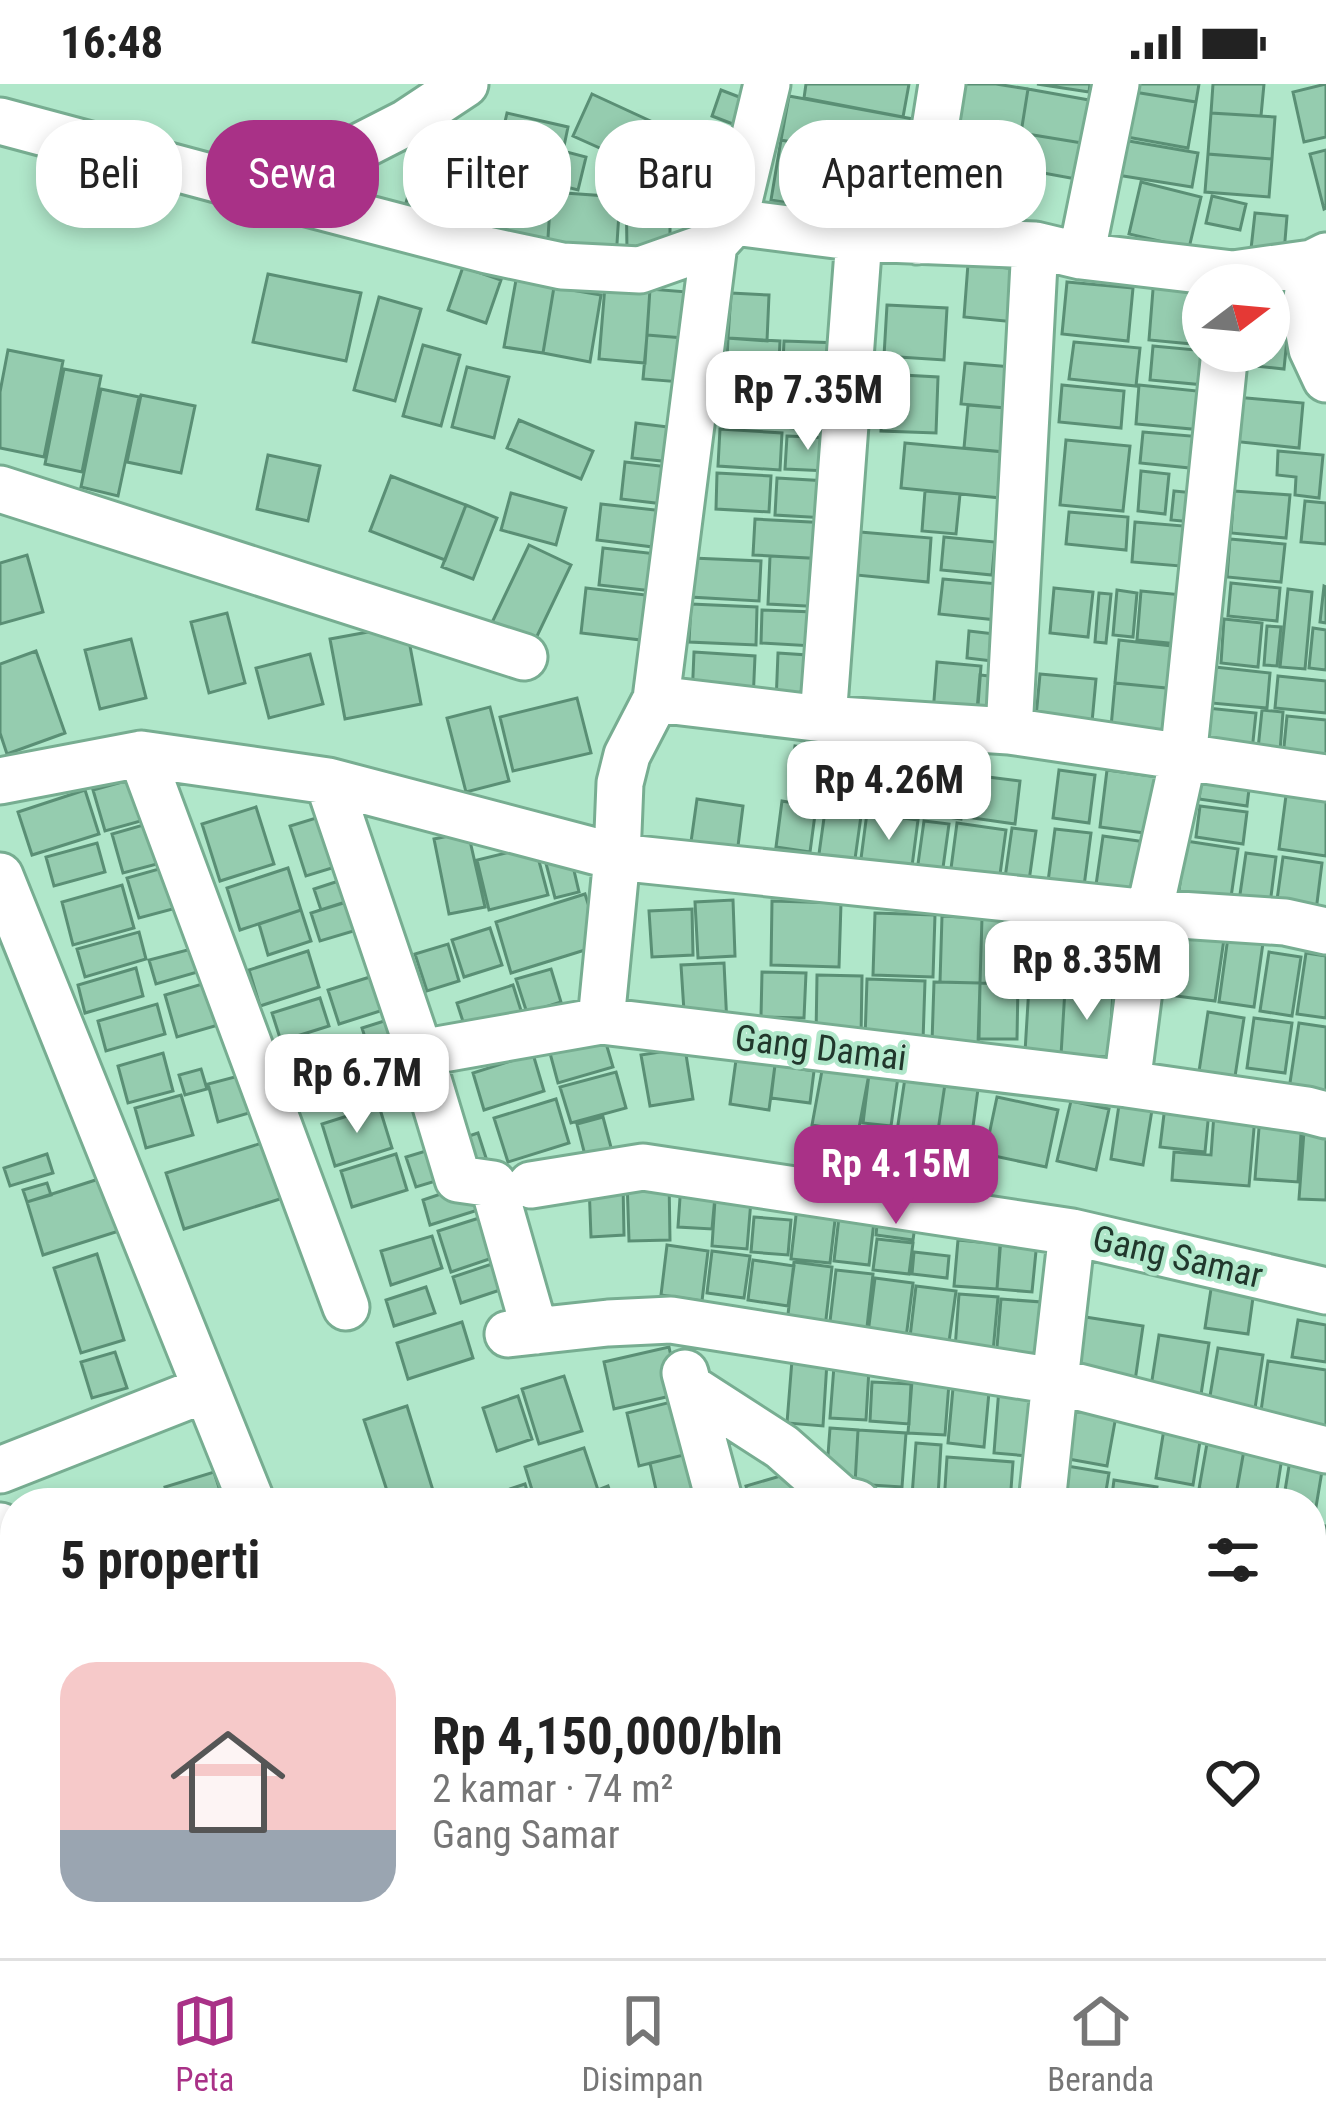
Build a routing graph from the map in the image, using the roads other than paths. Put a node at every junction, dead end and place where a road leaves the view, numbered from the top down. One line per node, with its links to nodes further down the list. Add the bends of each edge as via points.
1 (464, 84): 6 (street)
2 (767, 84): 9 (street)
3 (942, 84): 11 (street)
4 (1116, 84): 13 (street)
5 (0, 121): 7 (street)
6 (379, 136)
7 (206, 177)
8 (379, 222): 9 (street, via 562,266 640,270)
9 (724, 233): 10 (street); 20 (street)
10 (860, 238): 11 (street); 21 (street)
11 (916, 241): 12 (street)
12 (1035, 244): 13 (street); 22 (street)
13 (1082, 256): 15 (street)
14 (1319, 259): 17 (street, via 1305,312)
15 (1182, 271)
16 (1224, 372): 24 (street)
17 (1326, 379)
18 (0, 489): 19 (street)
19 (524, 657)
20 (656, 699): 21 (street); 28 (street, via 627,754)
21 (823, 719): 22 (street)
22 (1009, 731): 24 (street)
23 (141, 754): 26 (street); 27 (street); 39 (street)
24 (1183, 759): 25 (street); 30 (street)
25 (1326, 778)
26 (0, 781)
27 (328, 781): 28 (street); 33 (street)
28 (617, 857): 30 (street); 32 (street)
29 (0, 875): 43 (street)
30 (1149, 914): 31 (street); 34 (street)
31 (1326, 931)
32 (601, 1021): 33 (street, Gang Damai); 34 (street, Gang Damai)
33 (421, 1053): 40 (street, via 458,1179 493,1184 521,1332)
34 (1127, 1084): 35 (street, Gang Damai)
35 (1326, 1115)
36 (531, 1185): 37 (street, Gang Samar, via 643,1167)
37 (1072, 1232): 38 (street, Gang Samar); 41 (street)
38 (1326, 1291)
39 (346, 1307)
40 (671, 1320): 41 (street); 42 (street)
41 (1055, 1381): 44 (street); 49 (street)
42 (689, 1387): 47 (street); 48 (street)
43 (206, 1389): 45 (street); 46 (street)
44 (1326, 1450)
45 (0, 1470)
46 (246, 1488)
47 (716, 1488)
48 (829, 1488)
49 (1044, 1488)

